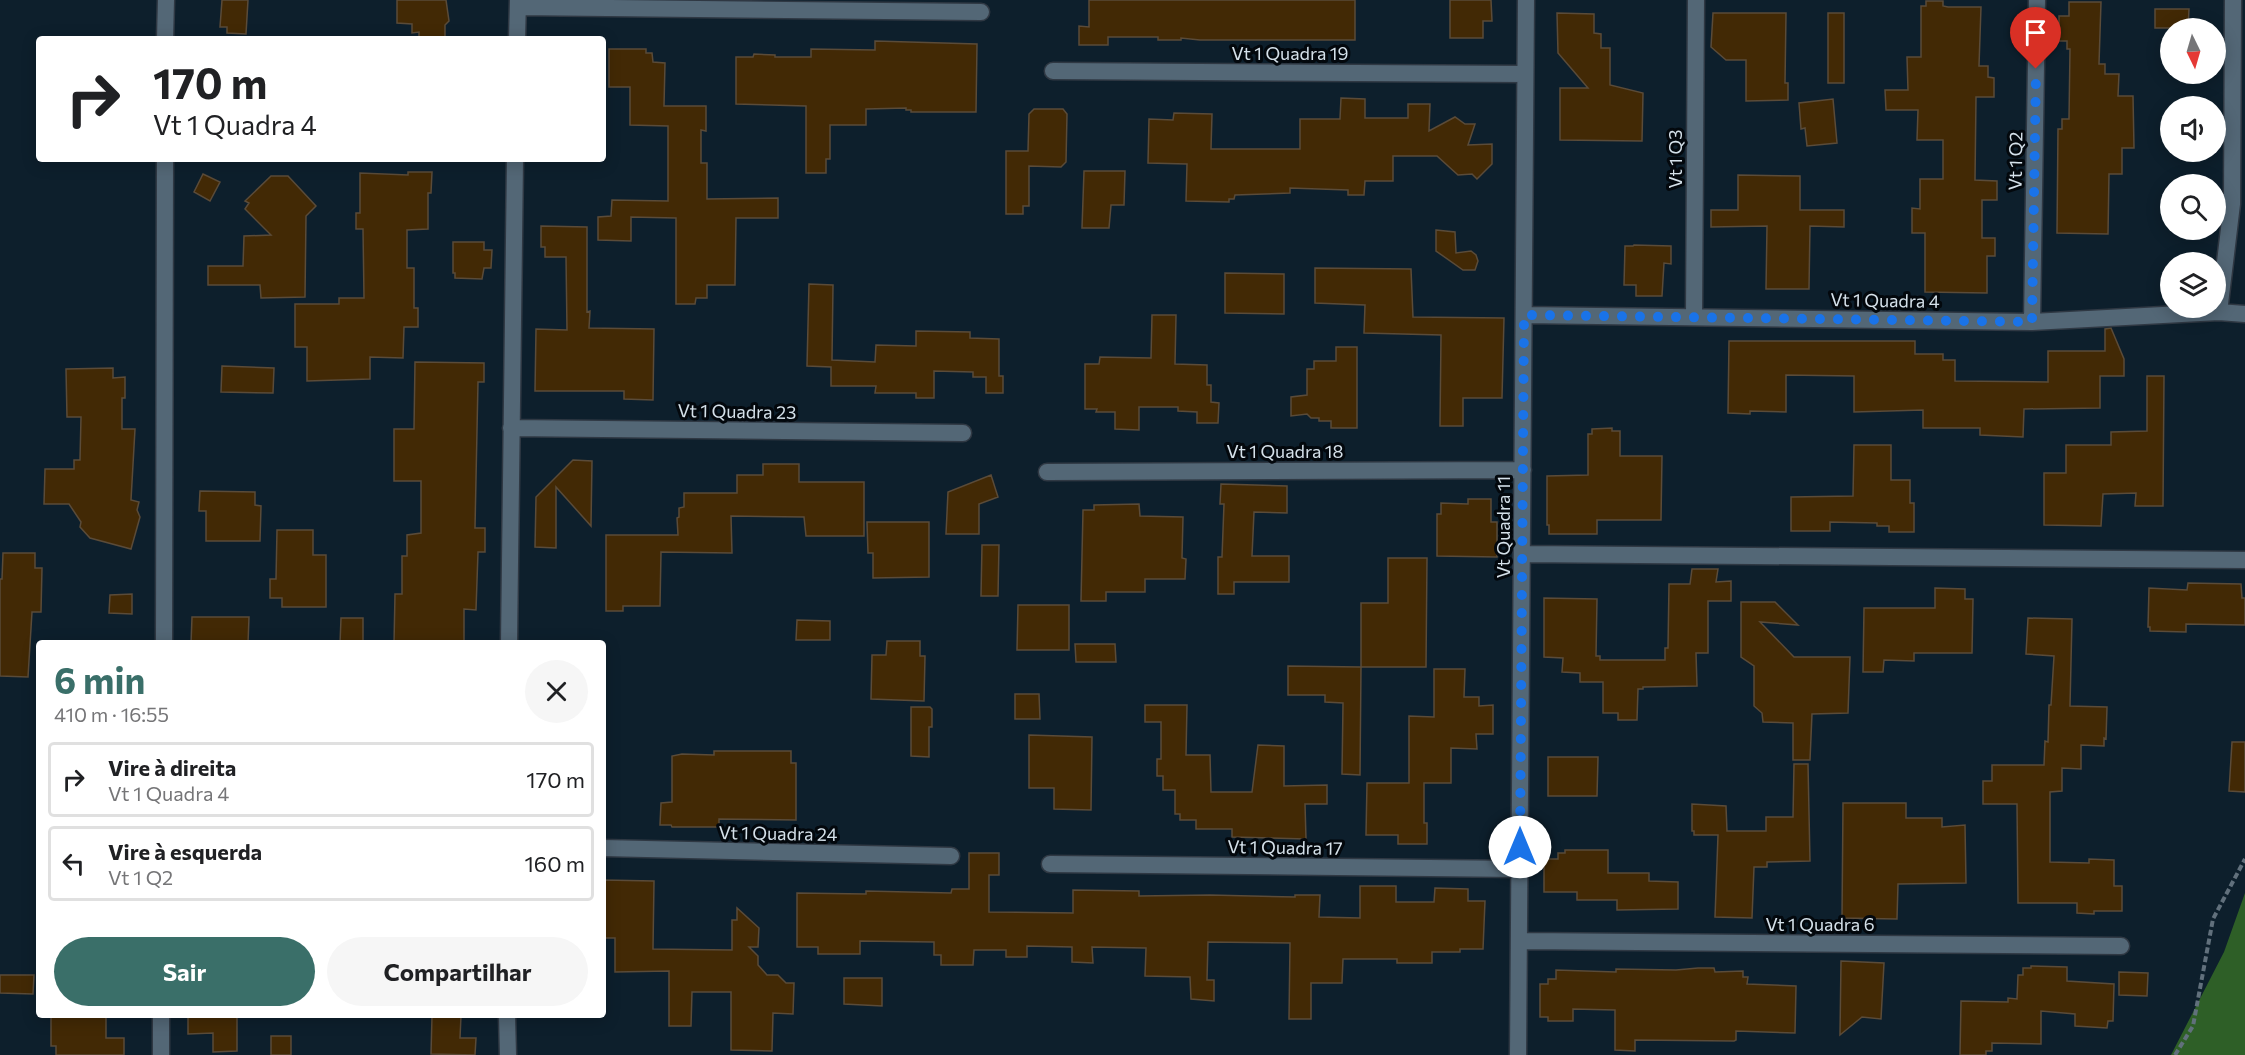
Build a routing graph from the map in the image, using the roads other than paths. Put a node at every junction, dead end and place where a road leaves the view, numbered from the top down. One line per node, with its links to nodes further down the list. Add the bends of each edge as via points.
1 (166, 0): 8 (street)
2 (1526, 0): 11 (street, Vt Quadra 11)
3 (1696, 0): 19 (street, Vt 1 Q3)
4 (2037, 0): 20 (street, Vt 1 Q2)
5 (2233, 0): 14 (street, via 2232,204)
6 (518, 3): 7 (street); 9 (street)
7 (981, 12)
8 (165, 36)
9 (517, 36)
10 (1053, 71): 11 (street, Vt 1 Quadra 19)
11 (1525, 74): 17 (street, Vt Quadra 11)
12 (165, 162): 27 (street)
13 (515, 162): 21 (street)
14 (2226, 254)
15 (2226, 313): 16 (street, Vt 1 Quadra 4)
16 (2245, 314)
17 (1524, 315): 19 (street, Vt 1 Quadra 4); 23 (street, Vt Quadra 11)
18 (2160, 315): 20 (street, Vt 1 Quadra 4)
19 (1694, 317): 20 (street, Vt 1 Quadra 4)
20 (2032, 322)
21 (511, 428): 22 (street, Vt 1 Quadra 23); 28 (street)
22 (963, 433)
23 (1523, 470): 24 (street, Vt 1 Quadra 18); 25 (street, Vt Quadra 11)
24 (1047, 472)
25 (1522, 554): 26 (street); 32 (street, Vt Quadra 11)
26 (2245, 560)
27 (164, 640)
28 (508, 640)
29 (606, 848): 30 (street, Vt 1 Quadra 24)
30 (951, 856)
31 (1050, 864): 32 (street, Vt 1 Quadra 17)
32 (1520, 869): 33 (street, Vt Quadra 11)
33 (1519, 941): 34 (street, Vt 1 Quadra 6); 39 (street, Vt Quadra 11)
34 (2121, 946)
35 (161, 1018): 37 (street)
36 (507, 1018): 38 (street)
37 (161, 1055)
38 (508, 1055)
39 (1518, 1055)

